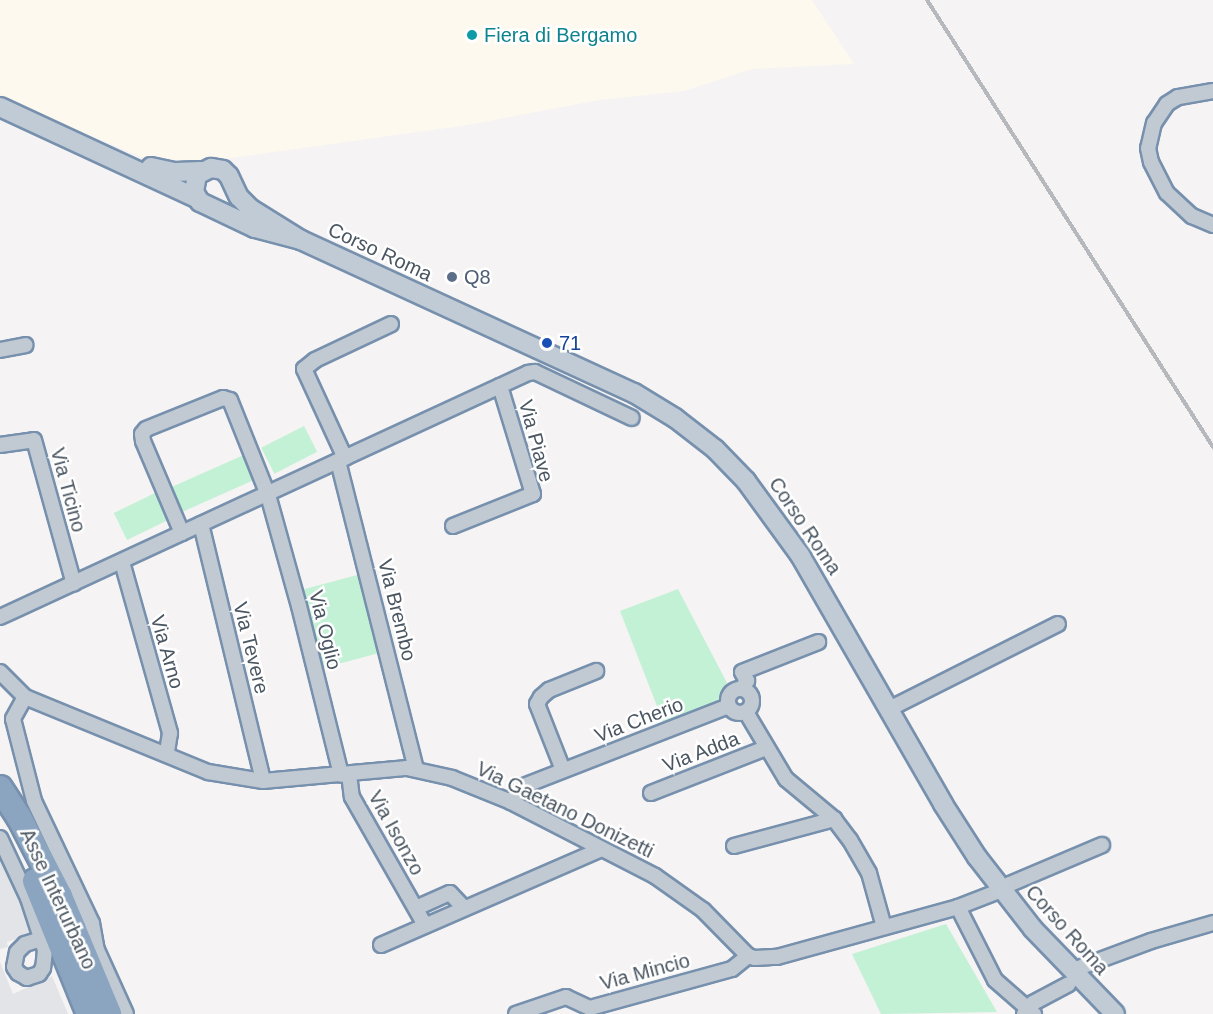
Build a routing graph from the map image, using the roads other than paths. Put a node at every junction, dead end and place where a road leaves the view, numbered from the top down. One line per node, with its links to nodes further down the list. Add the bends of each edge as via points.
1 (1213, 91): 7 (street, via 1178,97 1167,104 1154,123 1148,148 1167,193 1192,216)
2 (0, 107): 3 (street)
3 (98, 150): 4 (street, via 166,171); 6 (street, Corso Roma)
4 (201, 171): 5 (street, Corso Roma, via 219,168 229,176); 6 (street, via 193,185)
5 (232, 187): 6 (street, via 227,200); 8 (street, Corso Roma, via 251,209)
6 (203, 202): 8 (street, Corso Roma, via 255,228)
7 (1213, 225)
8 (301, 240): 30 (street, Corso Roma, via 634,393 715,449 746,481 801,555)
9 (391, 324): 15 (street, via 304,369)
10 (26, 345): 11 (street)
11 (0, 350)
12 (500, 386): 13 (street, Via Piave, via 535,372); 15 (street, Via Piave); 18 (street, Via Piave, via 533,494)
13 (632, 418)
14 (0, 445): 21 (street, Via Ticino, via 34,440)
15 (341, 460): 16 (street, Via Piave); 34 (street, Via Brembo)
16 (268, 495): 17 (street, Via Piave); 19 (street, via 230,400 223,398 146,429 143,441); 36 (street, Via Oglio)
17 (201, 524): 19 (street, Via Piave); 37 (street, Via Tevere)
18 (453, 526)
19 (182, 532): 20 (street, Via Piave)
20 (122, 562): 21 (street, Via Piave); 33 (street, Via Arno, via 170,733)
21 (74, 584): 22 (street, Via Piave)
22 (0, 617)
23 (1058, 624): 30 (street)
24 (818, 642): 27 (street, via 742,672 747,681)
25 (596, 671): 35 (street, via 549,690 537,704)
26 (0, 672): 28 (street, Via Gaetano Donizetti)
27 (742, 688): 29 (street, via 730,693); 31 (street, via 752,696 751,708)
28 (25, 698): 33 (street, Via Gaetano Donizetti); 61 (street, via 13,719 34,801 92,923 97,950)
29 (729, 706): 31 (street, via 733,711); 35 (street, Via Cherio)
30 (889, 709): 47 (street, Corso Roma, via 943,804)
31 (746, 712): 32 (street, Via Adda)
32 (766, 748): 39 (street, Via Adda); 42 (street, Via Adda, via 786,779)
33 (167, 753): 37 (street, Via Gaetano Donizetti, via 208,772)
34 (416, 769): 36 (street, Via Gaetano Donizetti); 40 (street, Via Gaetano Donizetti, via 452,778)
35 (563, 770): 40 (street, Via Cherio, via 520,787)
36 (345, 775): 37 (street, Via Gaetano Donizetti); 50 (street, Via Isonzo, via 352,797)
37 (263, 781)
38 (0, 788): 60 (highway, Asse Interurbano, via 60,896)
39 (651, 793)
40 (511, 802): 46 (street, Via Gaetano Donizetti)
41 (0, 818): 59 (highway, Asse Interurbano, via 25,859)
42 (834, 819): 45 (street); 53 (street, Via Adda, via 869,873)
43 (0, 838): 54 (street, via 28,898)
44 (1102, 845): 47 (street)
45 (734, 846)
46 (602, 849): 48 (street); 56 (street, Via Gaetano Donizetti, via 676,888)
47 (1002, 890): 49 (street); 57 (street, Corso Roma)
48 (464, 907): 50 (street, Via Isonzo, via 450,893); 52 (street)
49 (958, 907): 53 (street); 58 (street, via 995,980)
50 (416, 908): 52 (street, Via Isonzo)
51 (1213, 923): 57 (street, via 1151,941)
52 (425, 925): 55 (street)
53 (884, 927): 56 (street, via 763,960)
54 (41, 939)
55 (381, 945)
56 (748, 956): 62 (street, Via Mincio, via 732,969 590,1008 566,997)
57 (1071, 977): 58 (street, via 1033,1003); 63 (street, Corso Roma)
58 (1029, 1013)
59 (90, 1014)
60 (109, 1014)
61 (126, 1014)
62 (516, 1014)
63 (1115, 1014)

